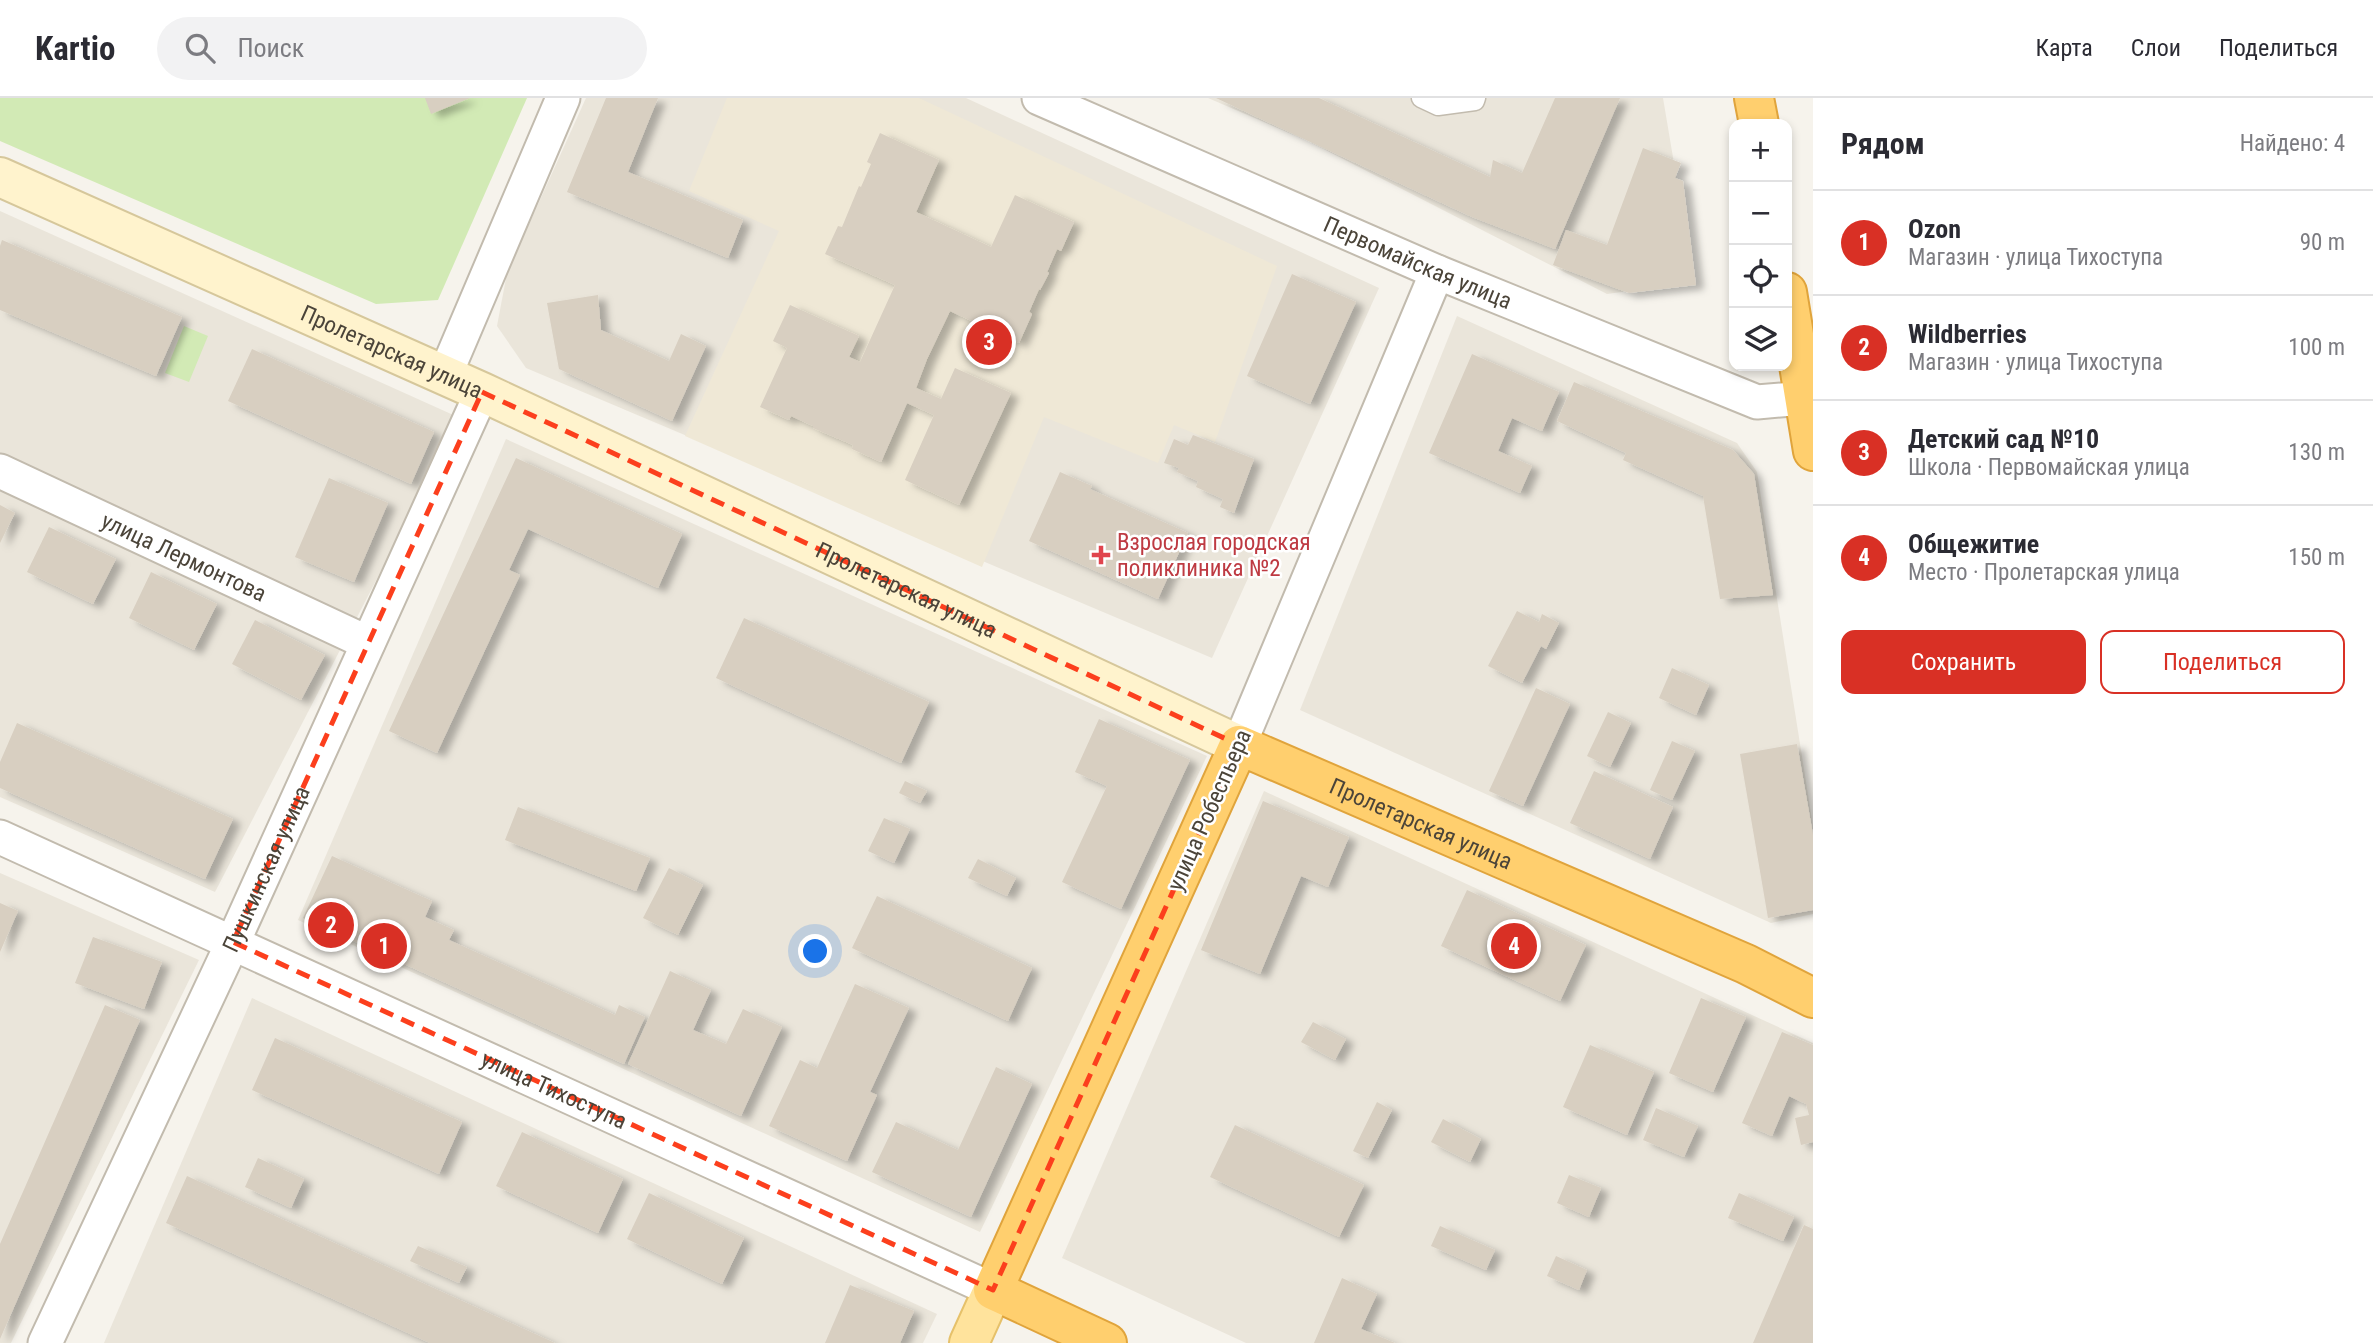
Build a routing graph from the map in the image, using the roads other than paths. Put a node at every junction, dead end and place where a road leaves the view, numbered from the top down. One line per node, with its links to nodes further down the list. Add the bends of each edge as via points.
1 (563, 98): 10 (street)
2 (1038, 98): 8 (street, Первомайская улица)
3 (1421, 98): 4 (lane, via 1438,106)
4 (1476, 98)
5 (1754, 98): 6 (highway)
6 (1758, 119)
7 (0, 177): 10 (street, Пролетарская улица)
8 (1437, 272): 12 (street, Первомайская улица, via 1757,402); 16 (street, улица Робеспьера)
9 (1790, 308): 12 (highway)
10 (445, 374): 11 (street, Пролетарская улица)
11 (482, 392): 15 (street, Пушкинская улица); 16 (street, Пролетарская улица)
12 (1804, 398): 13 (highway)
13 (1813, 451)
14 (0, 471): 15 (street, улица Лермонтова)
15 (368, 643): 18 (street, Пушкинская улица)
16 (1239, 745): 19 (highway, Пролетарская улица); 22 (highway, улица Робеспьера)
17 (0, 837): 18 (street, улица Тихоступа)
18 (233, 942): 22 (street, улица Тихоступа); 23 (street, Пушкинская улица)
19 (1746, 964): 20 (highway); 21 (highway, Пролетарская улица)
20 (1813, 969)
21 (1813, 998)
22 (993, 1290): 24 (main road, улица Робеспьера); 25 (highway, улица Тихоступа)
23 (45, 1343)
24 (969, 1343)
25 (1107, 1343)

